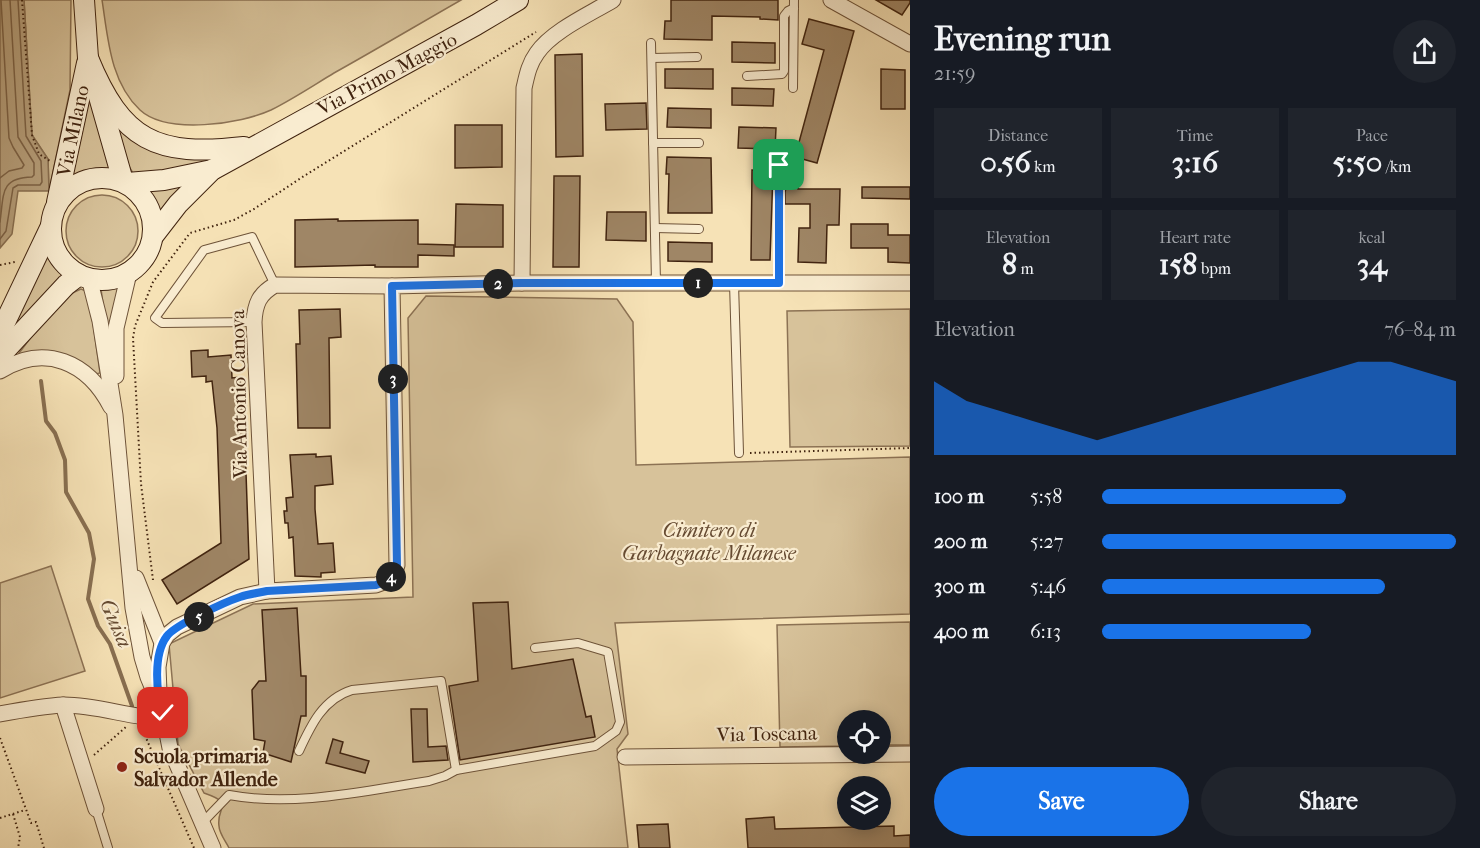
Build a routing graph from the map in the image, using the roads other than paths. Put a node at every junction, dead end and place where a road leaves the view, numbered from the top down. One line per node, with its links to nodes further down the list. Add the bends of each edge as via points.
1 (84, 0): 9 (street, Via Milano)
2 (518, 0): 15 (street, Via Primo Maggio)
3 (613, 0): 26 (street, via 551,39 528,68 523,106)
4 (831, 0): 7 (street)
5 (794, 4): 11 (lane, via 784,16 784,71); 12 (lane)
6 (651, 43): 10 (lane)
7 (910, 44)
8 (697, 57): 10 (lane)
9 (88, 58): 15 (street, Via Primo Maggio, via 112,107 148,139 204,151); 18 (street, Via Milano); 19 (street, Via Milano)
10 (652, 58): 13 (lane)
11 (747, 76)
12 (794, 88)
13 (653, 143): 14 (lane); 21 (lane)
14 (699, 143)
15 (255, 146): 17 (street, Via Primo Maggio)
16 (779, 165): 29 (lane)
17 (212, 170): 18 (street, Via Primo Maggio, via 164,180); 23 (street, Via Primo Maggio)
18 (125, 182): 19 (street, via 105,177 86,180 69,189); 23 (street, via 148,205)
19 (57, 204): 20 (street)
20 (51, 226): 25 (street, via 51,236 63,262); 34 (street)
21 (655, 228): 22 (lane); 27 (lane)
22 (699, 229)
23 (154, 235): 24 (street, via 143,261)
24 (129, 273): 25 (street, via 110,279); 37 (street, via 116,328)
25 (84, 276): 35 (street, via 66,285); 37 (street, via 100,321)
26 (522, 283): 27 (street); 32 (street)
27 (656, 283): 28 (street)
28 (734, 283): 29 (street); 38 (lane)
29 (779, 283): 30 (street)
30 (910, 283)
31 (275, 285): 32 (street); 33 (street, Via Antonio Canova, via 259,297); 33 (lane, via 252,237 204,250 155,318 162,323)
32 (392, 286): 40 (street, via 395,574 376,585)
33 (254, 322): 40 (street, Via Antonio Canova)
34 (0, 333)
35 (0, 356)
36 (0, 371): 37 (street, via 31,359 68,362 86,373 105,394)
37 (115, 415): 39 (street)
38 (739, 453)
39 (128, 558): 41 (street); 43 (street)
40 (267, 591): 42 (street, via 240,597)
41 (153, 621): 42 (street); 44 (street)
42 (177, 627): 44 (street)
43 (136, 629): 44 (street, via 148,640); 47 (street, via 148,677)
44 (162, 643): 47 (street, via 157,679)
45 (535, 648): 52 (lane, via 578,643 608,652 620,722 616,730 595,746)
46 (63, 705): 47 (street, via 135,717); 48 (street); 53 (street)
47 (163, 713): 54 (street, via 170,748)
48 (0, 714)
49 (299, 751): 52 (lane, via 316,718 342,694 441,681)
50 (910, 754): 51 (street, Via Toscana)
51 (625, 757)
52 (456, 770): 54 (lane, via 429,781 319,797 264,801 229,795)
53 (96, 809): 55 (lane)
54 (202, 824): 56 (street)
55 (108, 848)
56 (213, 848)

